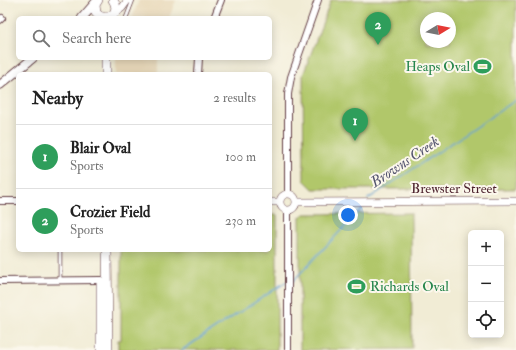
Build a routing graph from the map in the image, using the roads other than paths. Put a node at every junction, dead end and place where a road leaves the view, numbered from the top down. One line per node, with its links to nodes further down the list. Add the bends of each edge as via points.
1 (114, 0): 9 (main road, via 116,6)
2 (128, 0): 9 (street)
3 (133, 0): 10 (lane)
4 (221, 0): 11 (street)
5 (318, 0): 20 (street, via 291,77 288,94)
6 (97, 1): 7 (main road); 8 (main road, via 95,8)
7 (84, 16)
8 (99, 16)
9 (112, 16)
10 (127, 16)
11 (215, 16)
12 (31, 60): 19 (main road)
13 (105, 60): 16 (main road)
14 (105, 60): 17 (main road)
15 (199, 60): 18 (street)
16 (101, 72)
17 (106, 72)
18 (198, 72)
19 (0, 85)
20 (288, 194): 25 (street, via 282,196); 26 (street, via 294,196)
21 (0, 201): 22 (street)
22 (16, 201)
23 (516, 201): 26 (street, Brewster Street)
24 (272, 202): 25 (street)
25 (280, 202): 27 (street, via 283,209)
26 (296, 202): 27 (street, via 295,207)
27 (288, 210): 36 (street)
28 (60, 252): 33 (lane)
29 (101, 252): 31 (main road)
30 (107, 252): 35 (main road)
31 (101, 280): 33 (street); 34 (main road)
32 (0, 281): 33 (street)
33 (60, 281)
34 (101, 350)
35 (108, 350)
36 (288, 350)

